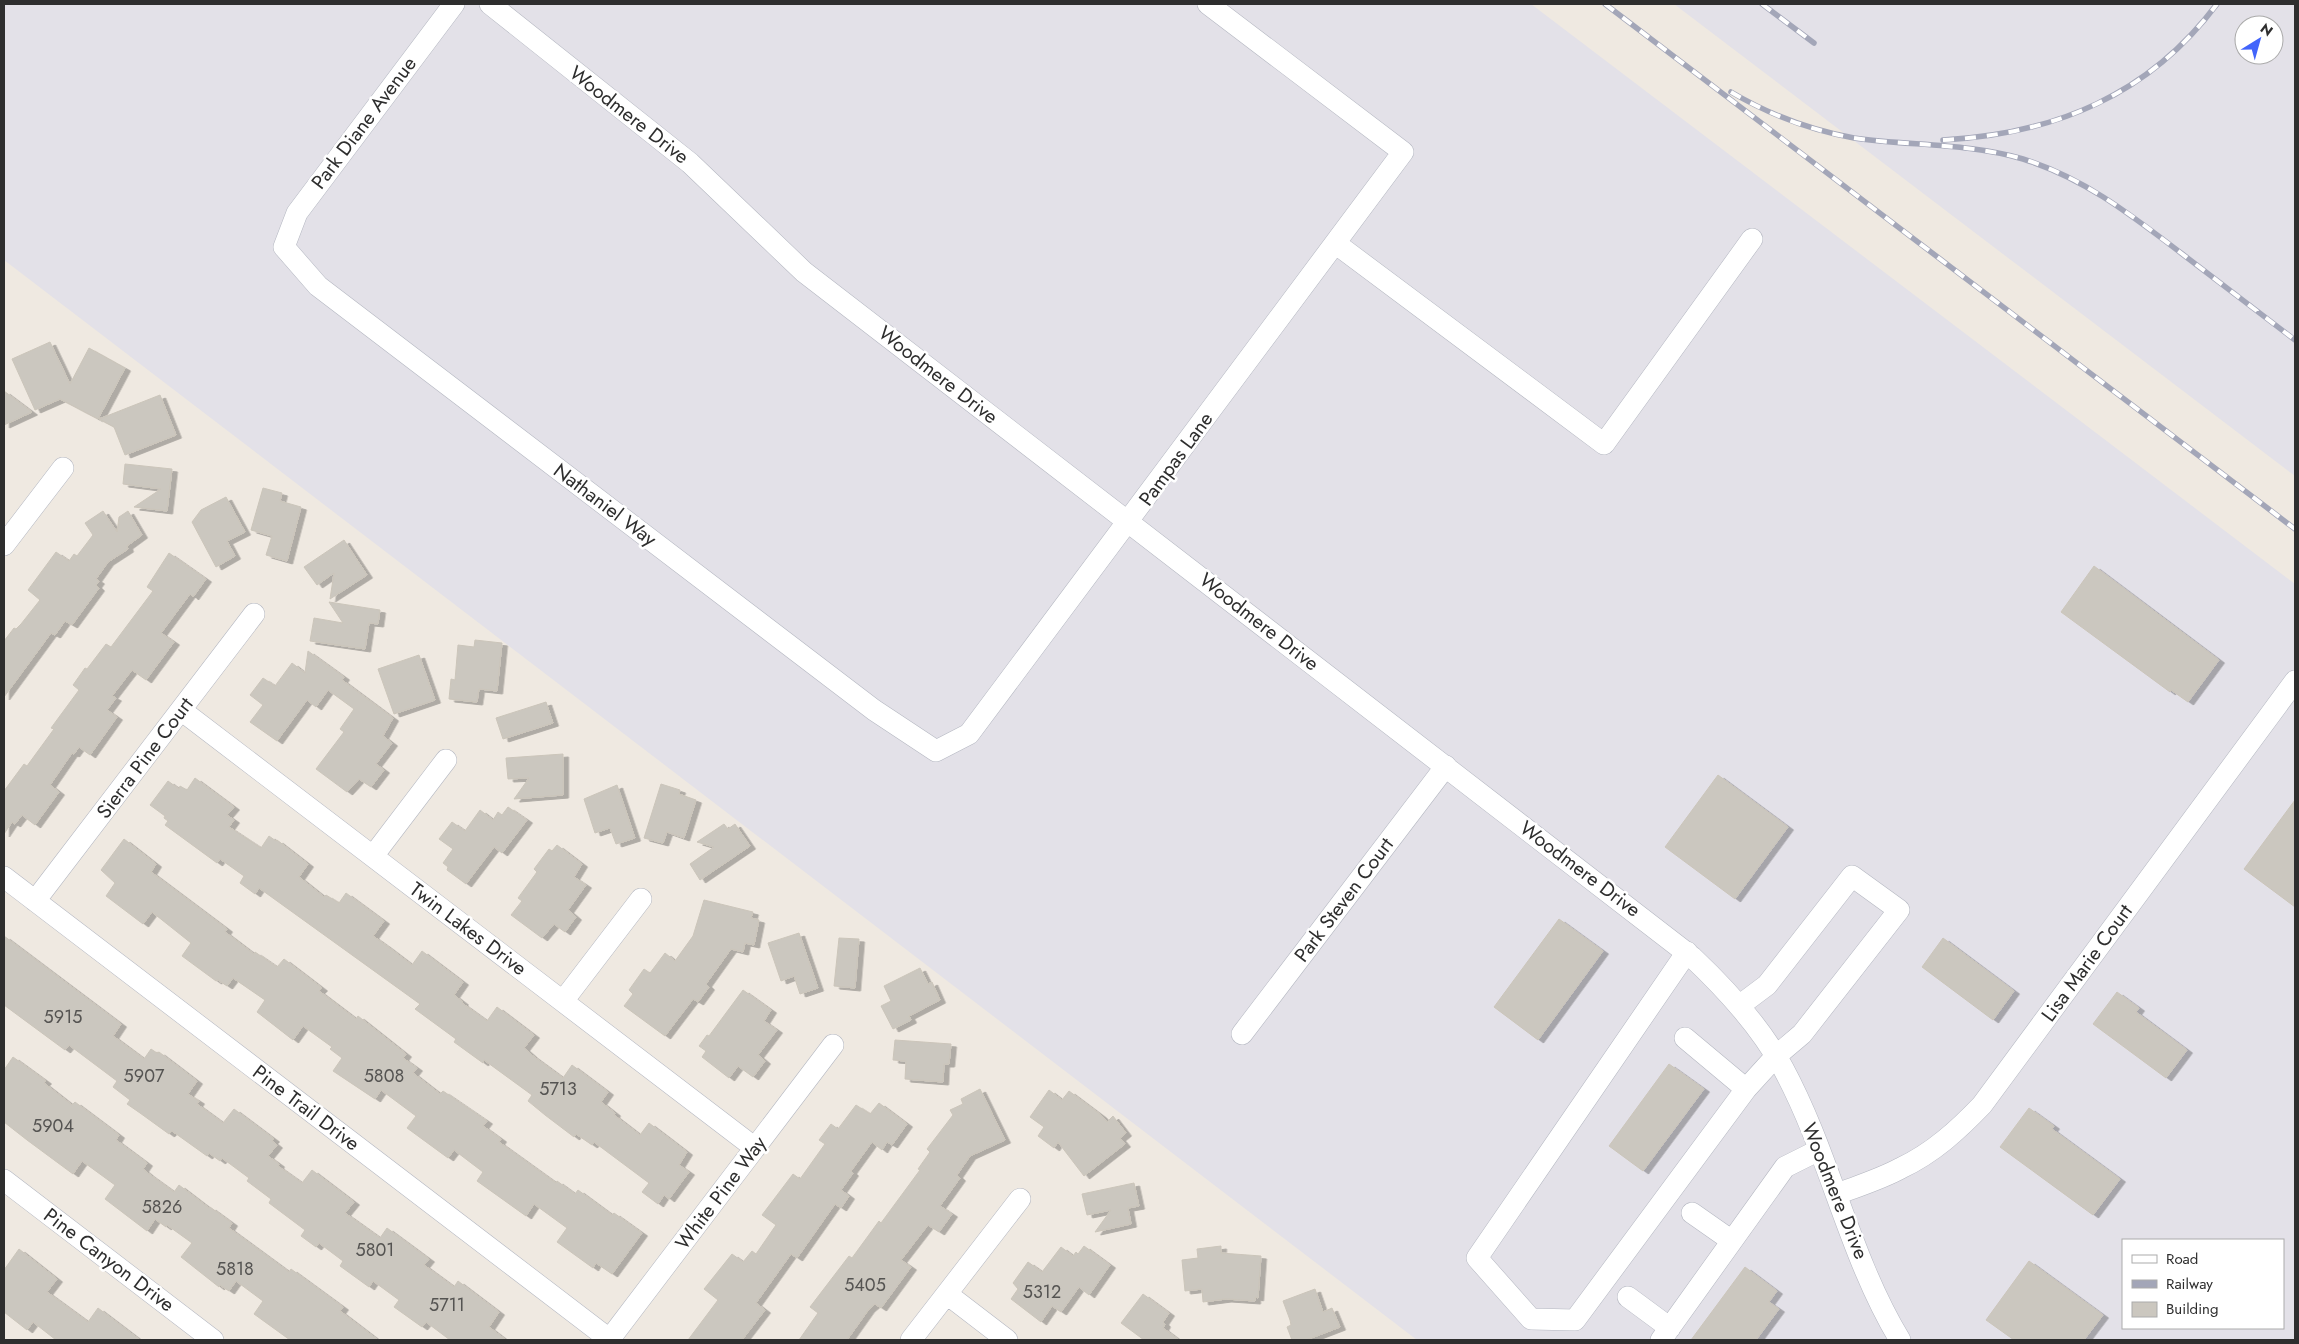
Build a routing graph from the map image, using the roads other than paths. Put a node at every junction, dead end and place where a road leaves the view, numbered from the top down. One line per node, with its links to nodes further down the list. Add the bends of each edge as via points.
1 (454, 4): 6 (street, Park Diane Avenue, via 297,213)
2 (490, 4): 8 (street, Woodmere Drive, via 690,163 804,272)
3 (1208, 4): 5 (street, Pampas Lane, via 1403,152)
4 (1752, 239): 5 (street, via 1604,444)
5 (1335, 243): 8 (street, Pampas Lane)
6 (284, 247): 13 (street, Nathaniel Way, via 326,292 866,704)
7 (62, 468): 9 (street)
8 (1129, 522): 13 (street, Pampas Lane, via 969,734); 15 (street, Woodmere Drive)
9 (4, 545)
10 (254, 614): 12 (street, Sierra Pine Court)
11 (2295, 681): 31 (street, Lisa Marie Court, via 1982,1105 1957,1131 1932,1150 1901,1168)
12 (181, 710): 16 (street, Twin Lakes Drive); 19 (street, Sierra Pine Court)
13 (936, 751)
14 (446, 760): 16 (street)
15 (1446, 766): 20 (street, Woodmere Drive); 23 (street, Park Steven Court)
16 (372, 856): 21 (street, Twin Lakes Drive)
17 (4, 877): 19 (street, Pine Trail Drive)
18 (642, 899): 21 (street)
19 (35, 901): 39 (street, Pine Trail Drive)
20 (1687, 952): 22 (street, Woodmere Drive); 27 (street, via 1477,1258 1531,1319 1575,1320)
21 (563, 1001): 28 (street, Twin Lakes Drive)
22 (1739, 1006): 26 (street, Woodmere Drive); 26 (street, via 1767,985 1852,876 1899,910 1802,1034)
23 (1242, 1034)
24 (1685, 1038): 27 (street)
25 (833, 1045): 28 (street, White Pine Way)
26 (1776, 1056): 27 (street); 29 (street, Woodmere Drive, via 1799,1100)
27 (1746, 1089)
28 (755, 1148): 39 (street, White Pine Way)
29 (1819, 1150): 31 (street, Woodmere Drive); 34 (street, via 1785,1167)
30 (4, 1180): 38 (street, Pine Canyon Drive)
31 (1837, 1194): 42 (street, Woodmere Drive, via 1872,1283)
32 (1020, 1199): 35 (street)
33 (1692, 1212): 34 (street)
34 (1732, 1241): 37 (street)
35 (947, 1294): 40 (street); 41 (street)
36 (1628, 1297): 37 (street)
37 (1665, 1334)
38 (213, 1340)
39 (609, 1340)
40 (912, 1340)
41 (1007, 1340)
42 (1900, 1340)

